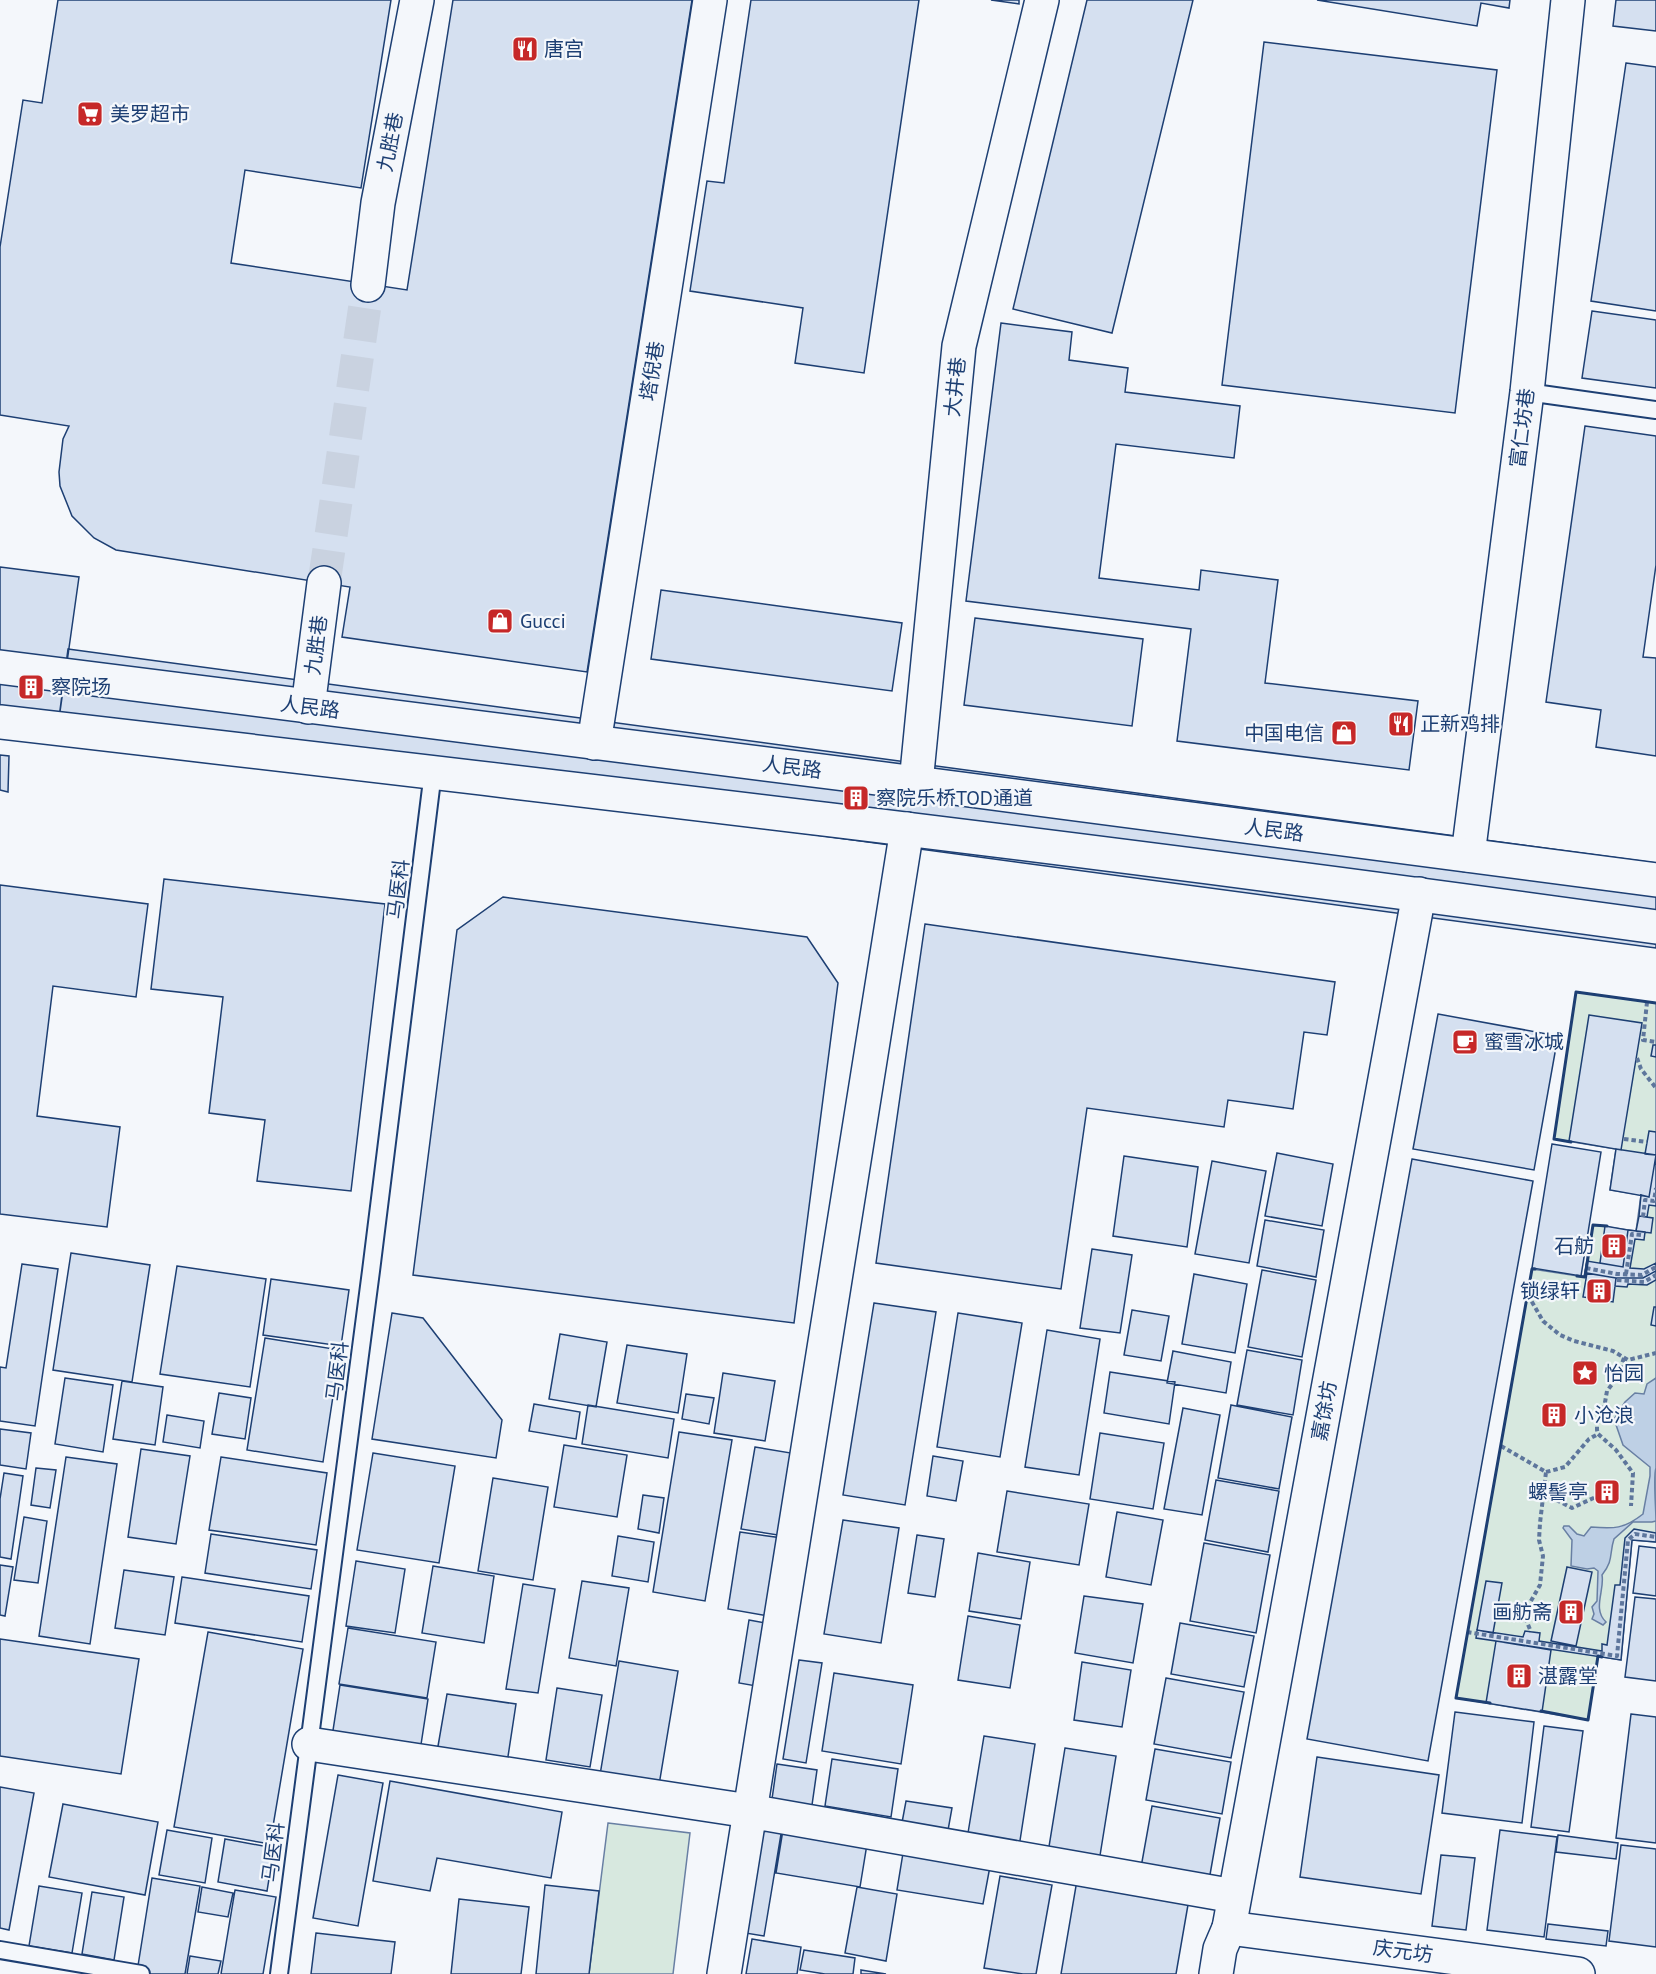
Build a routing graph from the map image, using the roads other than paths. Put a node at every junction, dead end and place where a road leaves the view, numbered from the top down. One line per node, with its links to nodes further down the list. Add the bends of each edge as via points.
1 (417, 0): 5 (street, 九胜巷, via 378,203)
2 (710, 0): 12 (street, 塔倪巷)
3 (1042, 0): 14 (street, 大井巷, via 959,346)
4 (1568, 0): 6 (street, 富仁坊巷)
5 (368, 285)
6 (1527, 392): 7 (lane); 16 (street, 富仁坊巷)
7 (1656, 410)
8 (324, 583): 10 (street, 九胜巷)
9 (0, 667): 10 (street, 人民路)
10 (308, 707): 12 (street, 人民路)
11 (0, 722): 13 (street)
12 (594, 742): 14 (street, 人民路)
13 (433, 772): 15 (street); 20 (lane, 马医科)
14 (916, 783): 16 (street, 人民路)
15 (907, 829): 18 (street); 21 (street)
16 (1468, 855): 17 (street, 人民路)
17 (1656, 880)
18 (1419, 894): 19 (street); 22 (street, 嘉馀坊)
19 (1656, 927)
20 (309, 1744): 21 (street); 26 (lane, 马医科)
21 (749, 1811): 22 (street); 27 (street)
22 (1234, 1896): 23 (street, 嘉馀坊)
23 (1228, 1928): 28 (street, 嘉馀坊); 29 (street, 庆元坊)
24 (0, 1950): 25 (lane)
25 (141, 1974)
26 (279, 1974)
27 (724, 1974)
28 (1216, 1974)
29 (1578, 1974)

